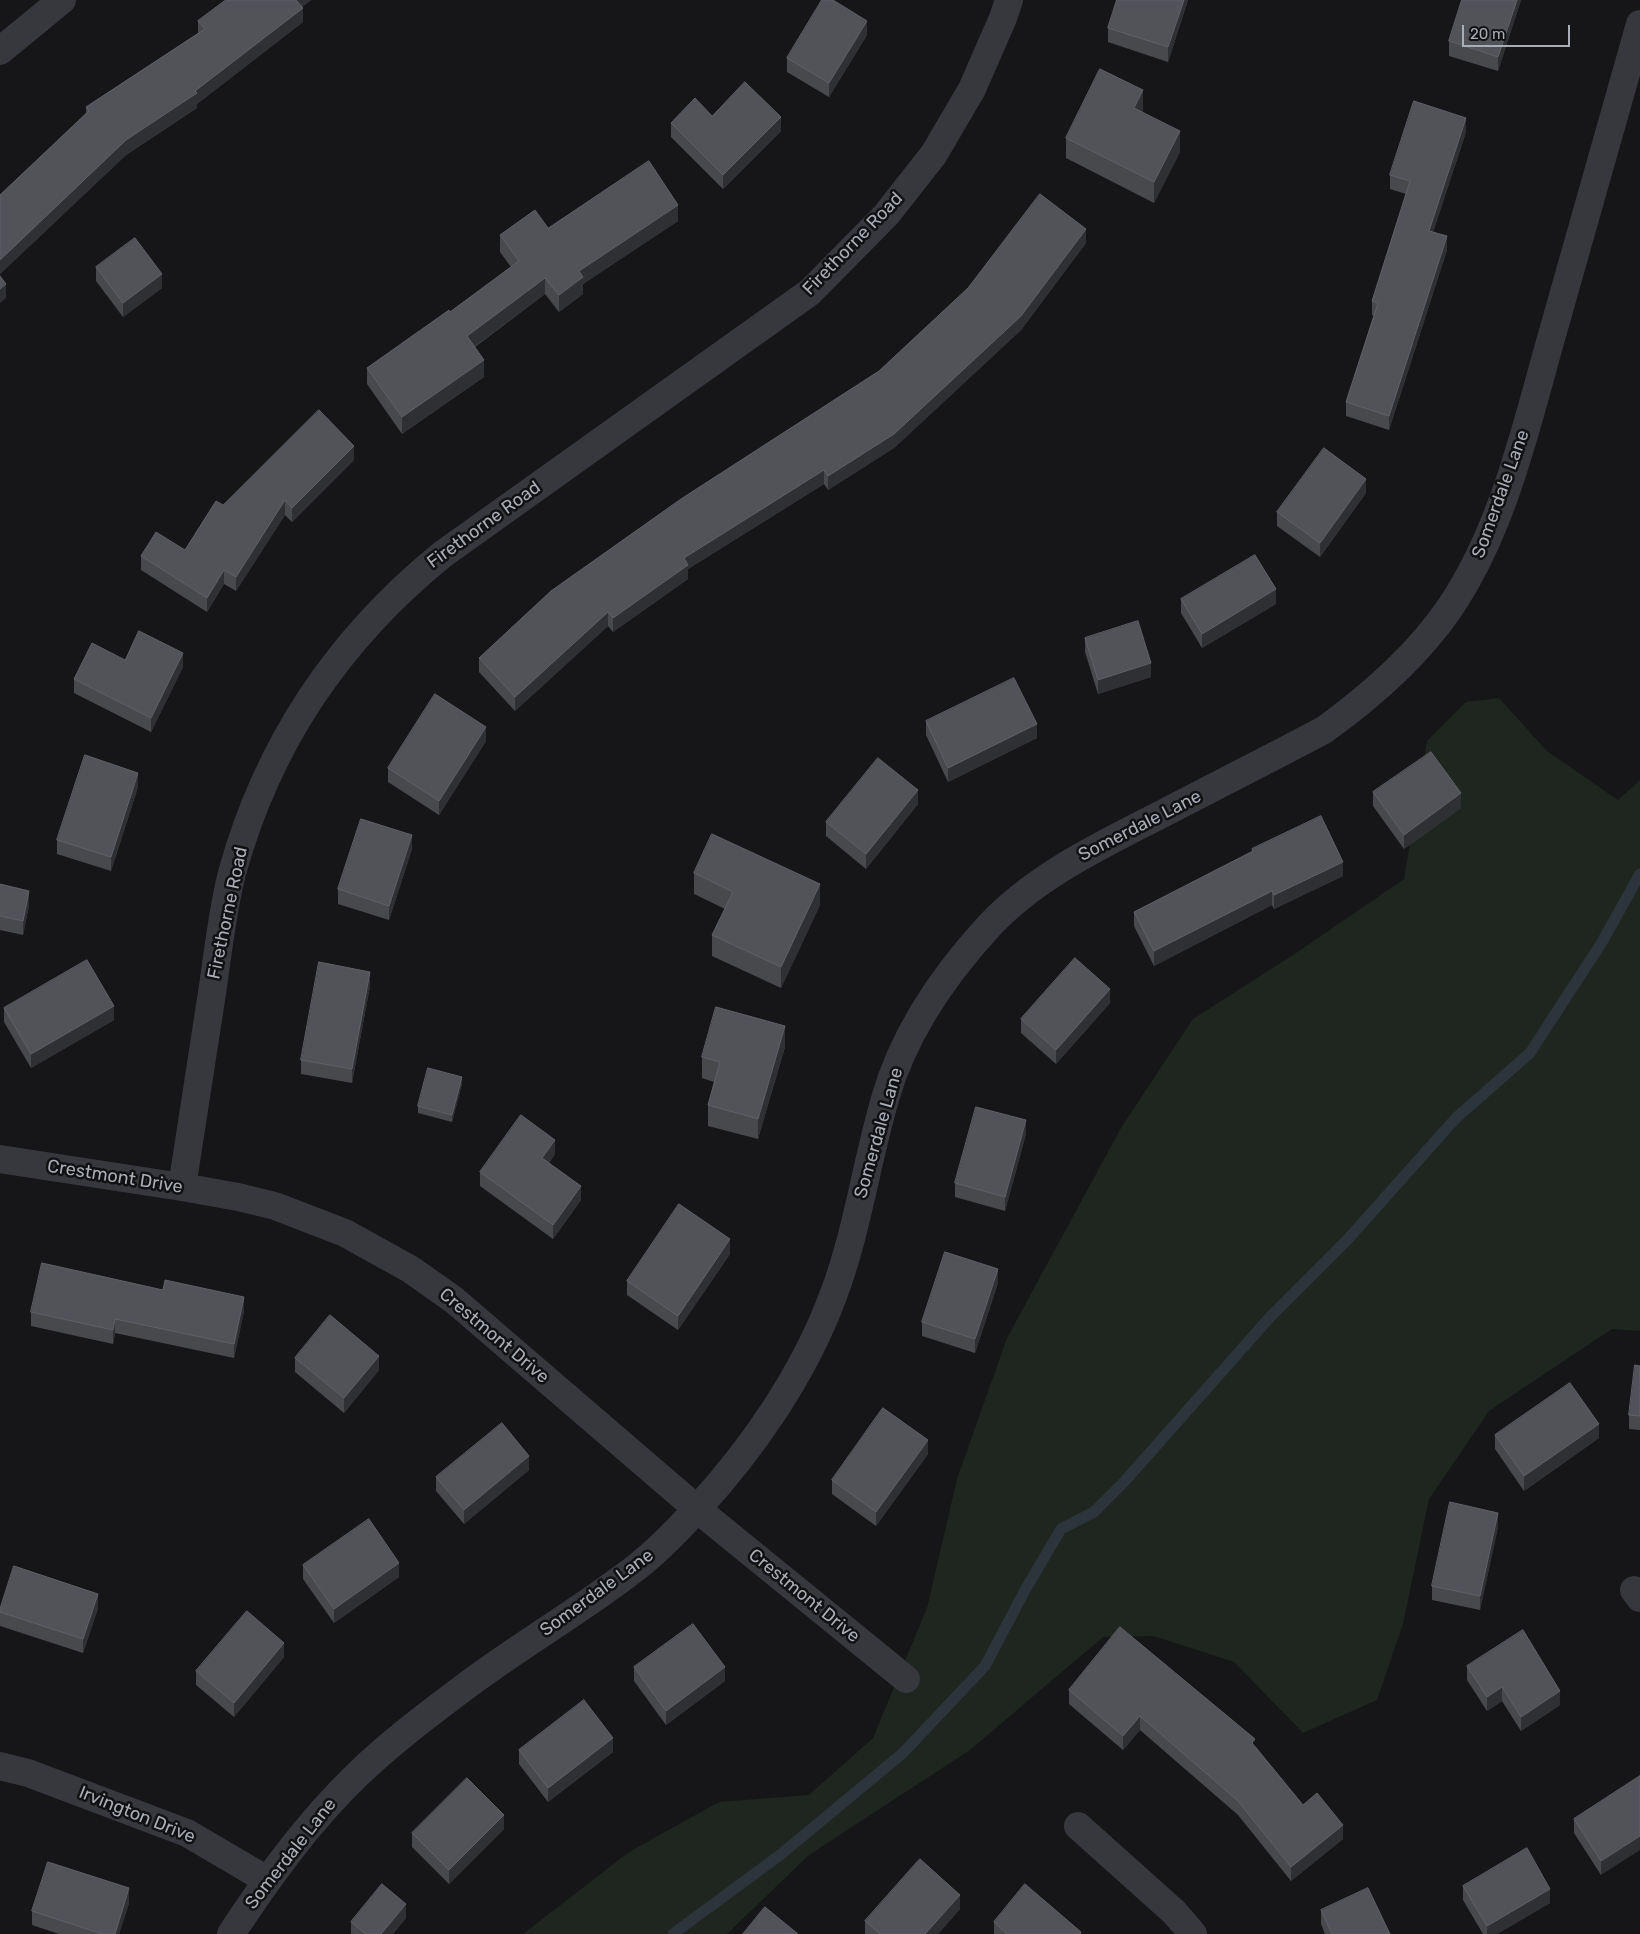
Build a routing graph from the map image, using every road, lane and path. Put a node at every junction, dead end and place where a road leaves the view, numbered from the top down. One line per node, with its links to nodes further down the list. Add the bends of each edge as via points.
1 (62, 0): 4 (street)
2 (1008, 0): 6 (street, Firethorne Road, via 972,89 934,154 886,215 810,292 443,554 413,578 333,664 290,729 261,791 232,874)
3 (1640, 24): 7 (street, Somerdale Lane, via 1518,455 1484,550 1450,608 1407,661 1349,713 1324,730 1069,862 1014,902 946,977 911,1034 885,1097 845,1262 807,1355 779,1403 732,1468)
4 (0, 51)
5 (0, 1159): 6 (street, Crestmont Drive)
6 (182, 1187): 7 (street, Crestmont Drive, via 275,1206 344,1233 410,1268 454,1300)
7 (697, 1509): 8 (street, Crestmont Drive); 11 (street, Somerdale Lane, via 632,1572 463,1688 386,1748 318,1816)
8 (906, 1679)
9 (0, 1766): 11 (street, Irvington Drive, via 28,1773 187,1833)
10 (1078, 1826): 13 (street, via 1174,1912)
11 (267, 1880): 12 (street, Somerdale Lane)
12 (231, 1934)
13 (1193, 1934)

